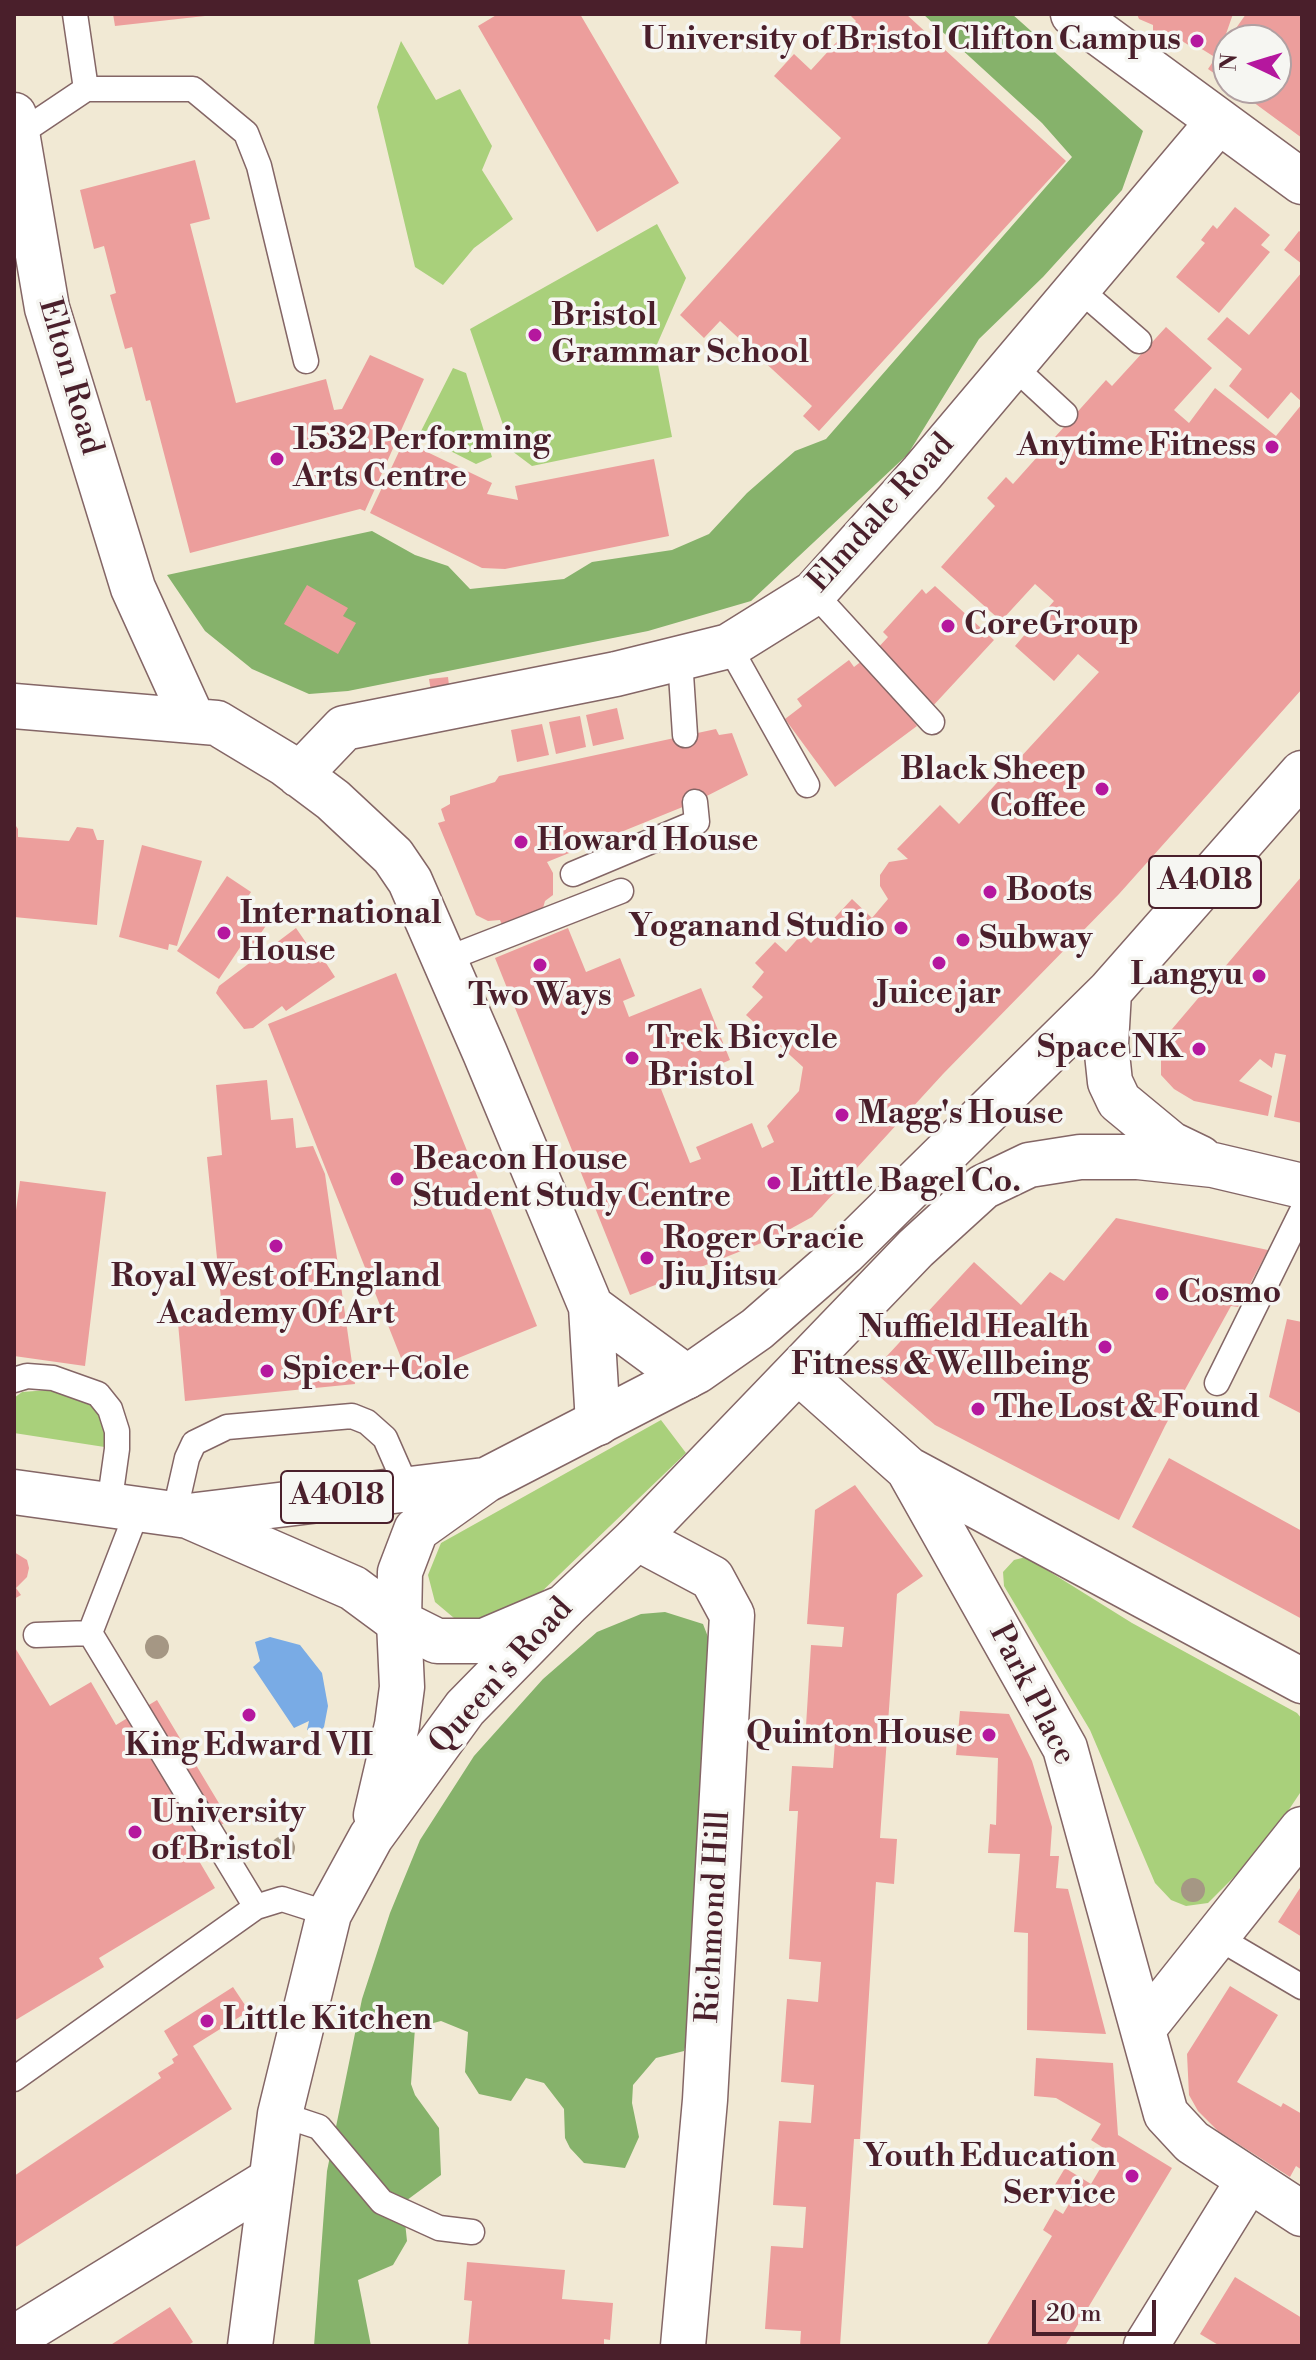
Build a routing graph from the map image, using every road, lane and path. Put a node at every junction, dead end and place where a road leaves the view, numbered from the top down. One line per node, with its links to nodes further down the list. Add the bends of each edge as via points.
1 (75, 14): 3 (lane)
2 (1073, 14): 4 (street)
3 (86, 89): 5 (lane); 9 (lane, via 193,89 246,133 259,166)
4 (1219, 121): 6 (street); 7 (street, Elmdale Road)
5 (15, 126): 16 (street, Elton Road, via 47,308 133,588)
6 (1302, 182)
7 (1078, 288): 8 (lane); 10 (street, Elmdale Road)
8 (1139, 341)
9 (306, 361)
10 (1013, 366): 11 (lane); 12 (street, Elmdale Road)
11 (1065, 414)
12 (814, 593): 13 (street, Elmdale Road); 17 (lane)
13 (729, 646): 14 (street, Elmdale Road); 21 (lane)
14 (680, 659): 18 (lane); 19 (street, Elmdale Road, via 344,728)
15 (14, 706): 16 (street)
16 (205, 721): 19 (street)
17 (932, 722)
18 (685, 735)
19 (292, 770): 25 (street, via 393,856 410,881)
20 (1302, 773): 26 (street, A4018)
21 (807, 785)
22 (695, 802): 23 (lane, via 697,822)
23 (573, 874)
24 (621, 891): 25 (lane)
25 (444, 960): 30 (street)
26 (1109, 992): 27 (street, A4018, via 1106,1044 1110,1082 1119,1101 1171,1144); 32 (street, A4018, via 844,1253 757,1329)
27 (1213, 1165): 28 (street, A4018); 31 (street, Queen's Road / A4018, via 1080,1157 1029,1165 983,1187 916,1248)
28 (1302, 1186)
29 (1302, 1211): 34 (lane)
30 (591, 1307): 32 (street); 35 (street)
31 (799, 1372): 36 (street, Park Place); 41 (street, Queen's Road / A4018)
32 (686, 1377): 35 (street, A4018)
33 (14, 1380): 40 (lane, via 53,1378 98,1394 110,1409 117,1449)
34 (1217, 1383)
35 (598, 1423): 37 (street, A4018)
36 (908, 1469): 46 (street, Park Place); 53 (street, Park Place, via 1065,1748)
37 (486, 1480): 38 (street, A4018); 43 (street, A4018, via 416,1530 400,1572)
38 (407, 1488): 40 (street, A4018); 40 (lane, via 385,1438 352,1416 227,1427 194,1443)
39 (14, 1492): 40 (street, A4018)
40 (152, 1512): 43 (street, A4018, via 353,1588); 44 (lane)
41 (637, 1538): 42 (street, Queen's Road / A4018); 62 (street, Richmond Hill, via 712,1578 732,1615 705,2100)
42 (564, 1607): 43 (street, A4018, via 484,1641 437,1641); 48 (street, Queen's Road, via 465,1708)
43 (399, 1622): 48 (street, via 402,1687)
44 (90, 1633): 45 (lane); 49 (lane)
45 (36, 1635)
46 (1302, 1681)
47 (1302, 1829): 51 (street)
48 (371, 1837): 50 (street, Queen's Road)
49 (256, 1907): 50 (lane, via 282,1899); 54 (lane)
50 (329, 1914): 55 (street, Queen's Road)
51 (1217, 1937): 52 (lane); 53 (street)
52 (1302, 1987)
53 (1143, 2029): 57 (street, Park Place, via 1166,2114 1192,2142)
54 (14, 2079)
55 (280, 2114): 56 (street, Queen's Road); 59 (lane, via 319,2127 382,2202 439,2228)
56 (271, 2180): 60 (street); 61 (street, Queen's Road)
57 (1248, 2181): 58 (street, Park Place); 63 (street)
58 (1302, 2214)
59 (472, 2232)
60 (14, 2338)
61 (250, 2346)
62 (683, 2346)
63 (1146, 2346)

